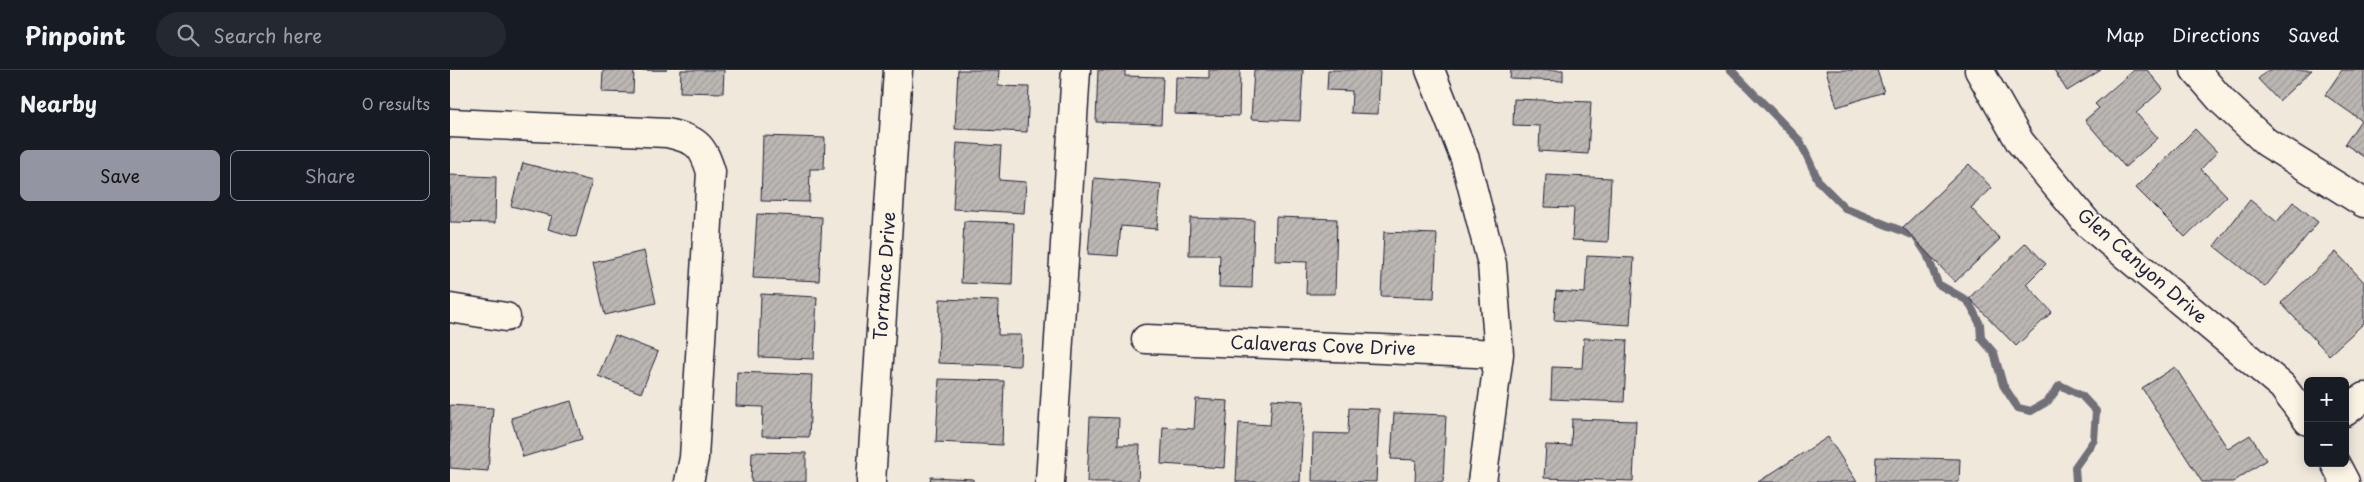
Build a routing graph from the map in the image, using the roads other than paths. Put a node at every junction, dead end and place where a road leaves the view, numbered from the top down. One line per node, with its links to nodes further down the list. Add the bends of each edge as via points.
1 (898, 70): 17 (street, Torrance Drive)
2 (1076, 70): 18 (street)
3 (1430, 70): 11 (street, via 1465,159 1492,264)
4 (1978, 70): 14 (street, Glen Canyon Drive, via 2020,142 2088,224 2282,386)
5 (2196, 70): 7 (street, via 2222,101 2266,142)
6 (450, 123): 16 (street, via 667,133 690,139 705,153 711,172)
7 (2364, 203)
8 (450, 308): 9 (street)
9 (506, 317)
10 (1146, 339): 11 (street, Calaveras Cove Drive)
11 (1499, 354): 19 (street)
12 (2364, 397): 13 (street)
13 (2349, 409)
14 (2304, 416)
15 (2337, 467): 20 (street)
16 (690, 482)
17 (871, 482)
18 (1050, 482)
19 (1482, 482)
20 (2346, 482)

